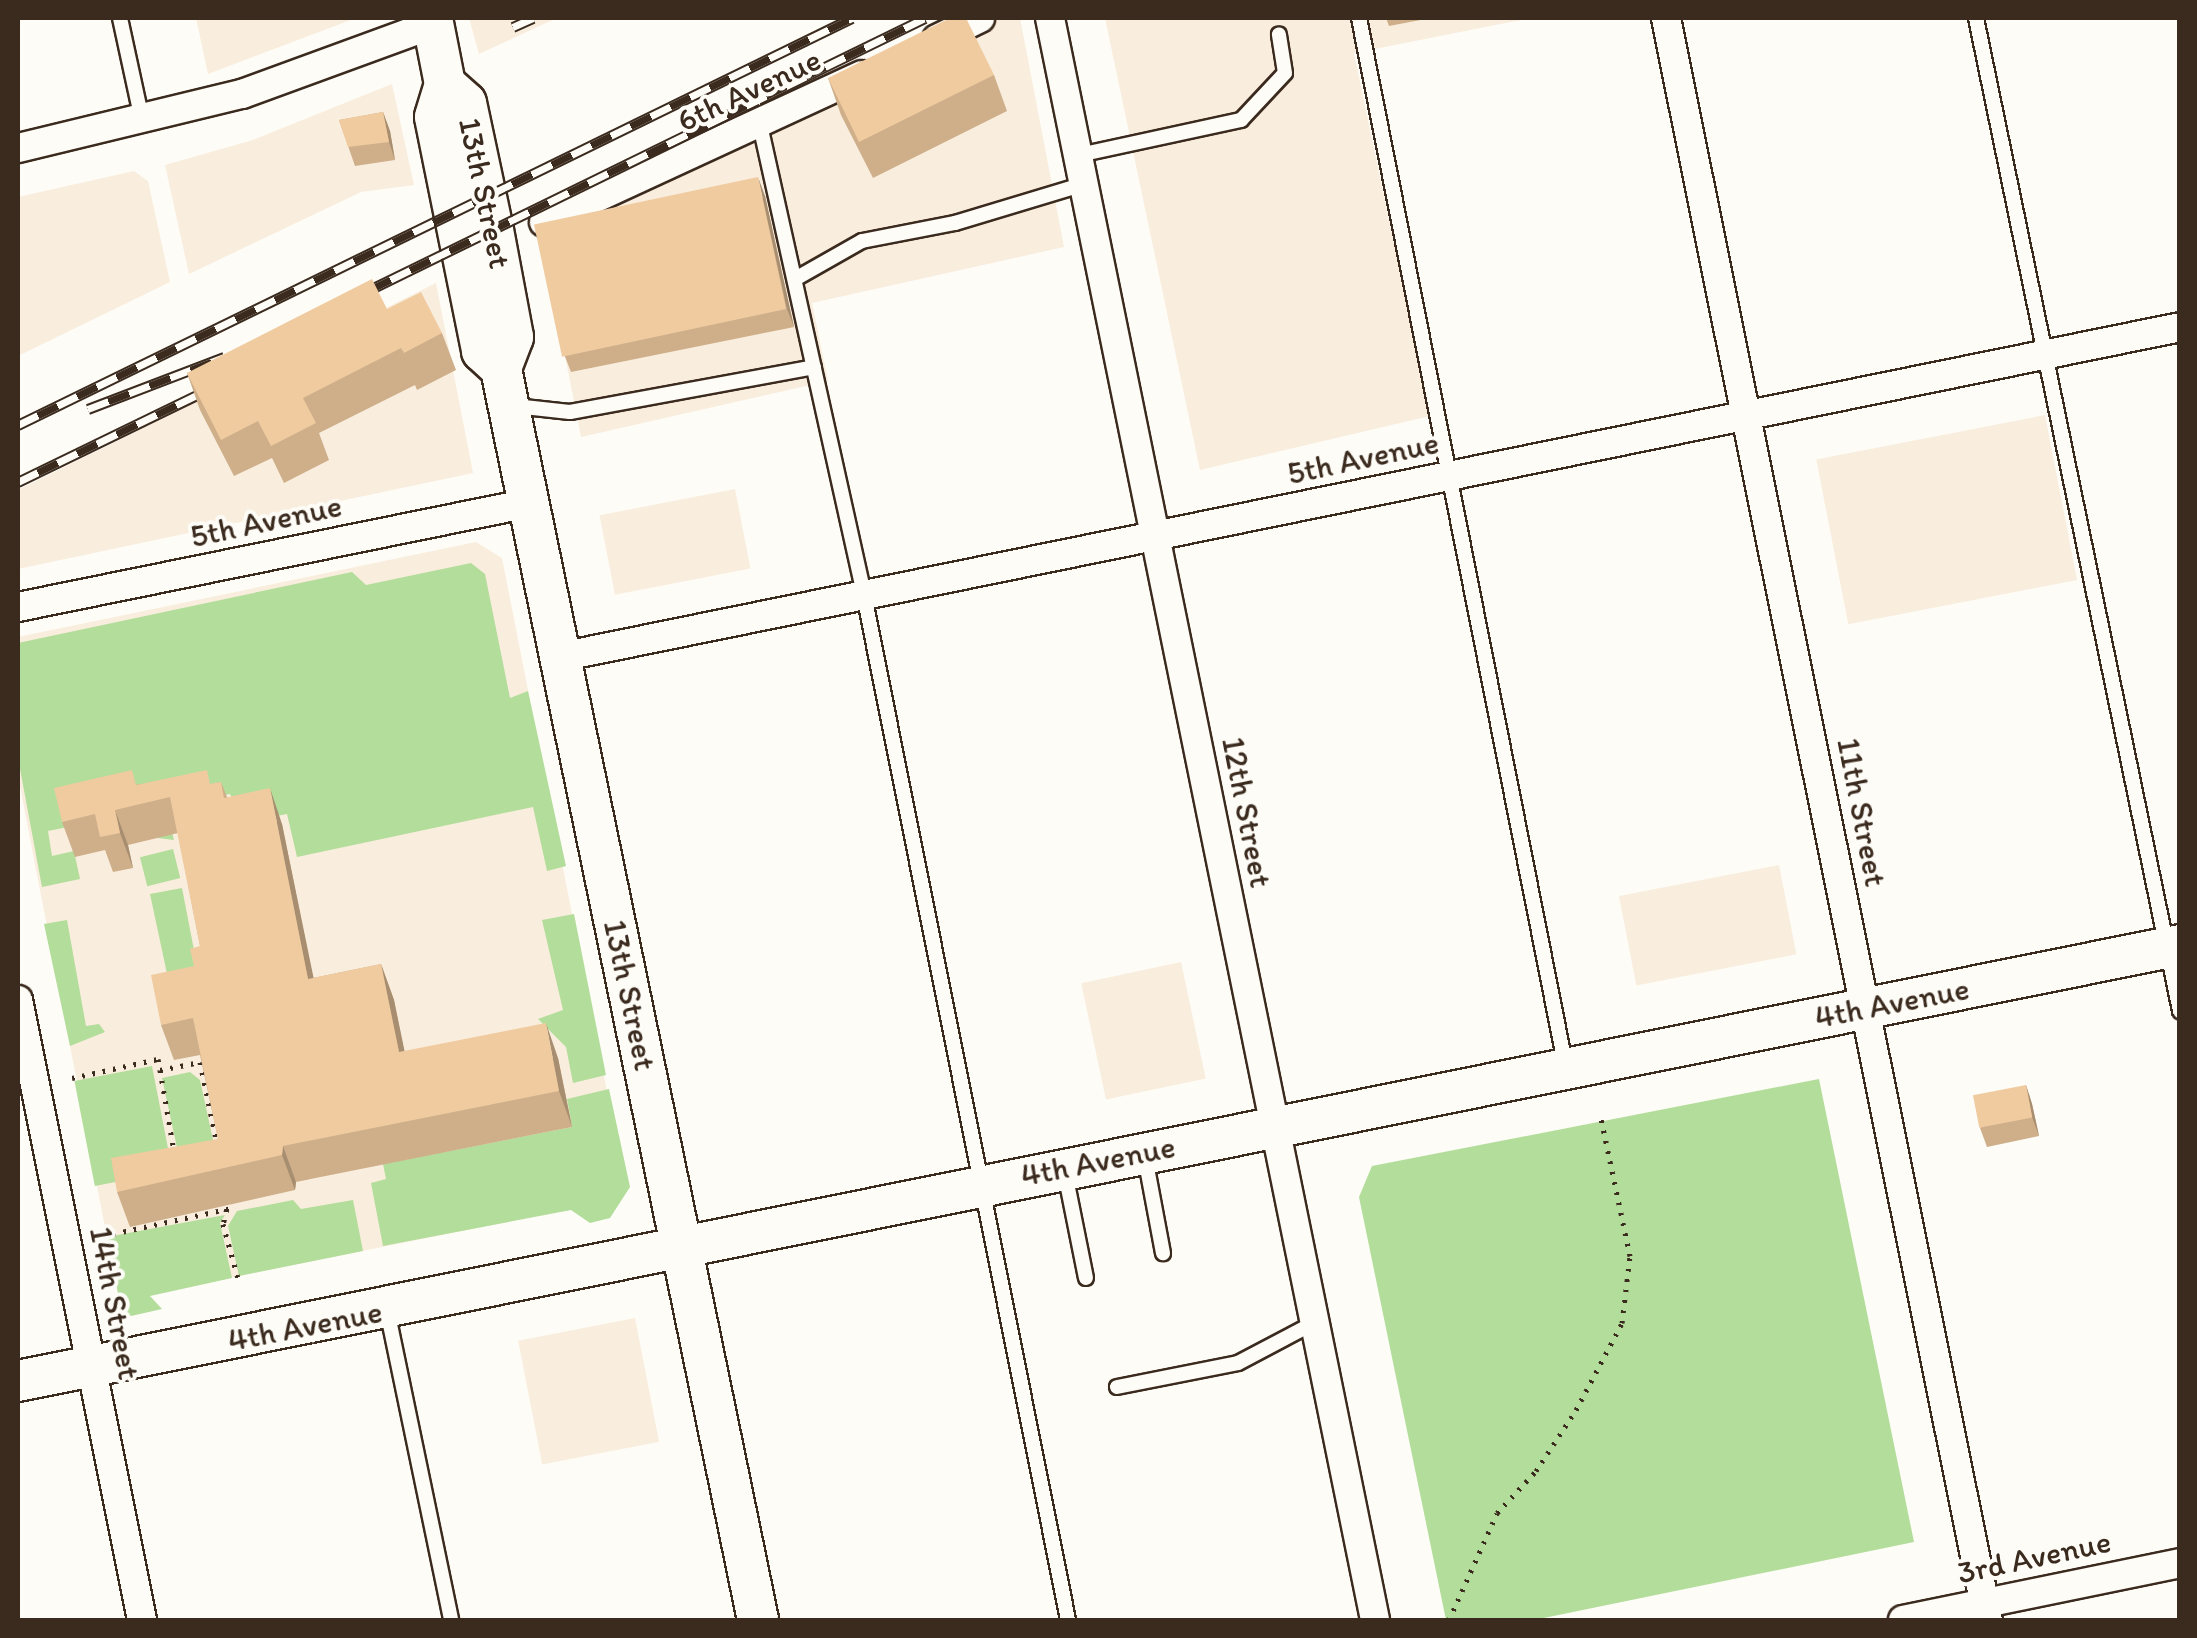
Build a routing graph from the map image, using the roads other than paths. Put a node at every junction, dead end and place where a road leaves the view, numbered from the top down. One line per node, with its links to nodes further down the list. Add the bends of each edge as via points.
1 (120, 18): 9 (lane)
2 (980, 18): 10 (street, 6th Avenue)
3 (1050, 18): 12 (street, 12th Street)
4 (1359, 18): 21 (lane)
5 (1666, 18): 20 (street, 11th Street)
6 (1976, 18): 17 (lane)
7 (432, 21): 9 (street); 19 (street, 13th Street, via 445,84 466,103 493,230 513,337)
8 (1279, 34): 12 (lane, via 1285,73 1241,120)
9 (142, 123): 11 (street)
10 (760, 126): 14 (street, 6th Avenue); 15 (lane)
11 (18, 148)
12 (1079, 155): 13 (street, 12th Street)
13 (1084, 184): 15 (lane, via 955,223 862,241); 23 (street, 12th Street)
14 (544, 222)
15 (796, 279): 18 (lane)
16 (2180, 327): 17 (street, 5th Avenue)
17 (2043, 354): 20 (street, 5th Avenue); 27 (lane)
18 (814, 367): 19 (lane, via 570,412); 24 (lane)
19 (505, 387): 22 (street, 13th Street)
20 (1747, 414): 21 (street, 5th Avenue); 29 (street, 11th Street)
21 (1450, 476): 23 (street, 5th Avenue); 31 (lane)
22 (529, 503): 25 (street, 5th Avenue); 26 (street, 13th Street)
23 (1156, 536): 24 (street, 5th Avenue); 32 (street, 12th Street)
24 (864, 595): 26 (street, 5th Avenue); 35 (lane)
25 (18, 607)
26 (560, 657): 36 (street, 13th Street)
27 (2173, 946): 29 (street, 4th Avenue); 30 (lane)
28 (18, 1000): 41 (street, 14th Street)
29 (1866, 1008): 31 (street, 4th Avenue); 45 (street, 11th Street)
30 (2180, 1012)
31 (1566, 1069): 32 (street, 4th Avenue)
32 (1274, 1126): 33 (street, 4th Avenue); 40 (street, 12th Street)
33 (1144, 1152): 34 (street, 4th Avenue); 37 (lane)
34 (1064, 1168): 35 (street, 4th Avenue); 38 (lane)
35 (980, 1184): 36 (street, 4th Avenue); 49 (lane)
36 (680, 1246): 39 (street, 4th Avenue); 48 (street, 13th Street)
37 (1163, 1253)
38 (1086, 1278)
39 (386, 1309): 41 (street, 4th Avenue); 47 (lane)
40 (1314, 1323): 43 (lane, via 1238,1364); 50 (street, 12th Street)
41 (92, 1366): 42 (street, 4th Avenue); 46 (street, 14th Street)
42 (18, 1382)
43 (1118, 1386)
44 (2180, 1562): 45 (street, 3rd Avenue)
45 (1986, 1612): 51 (street, 3rd Avenue)
46 (142, 1620)
47 (451, 1620)
48 (758, 1620)
49 (1068, 1620)
50 (1375, 1620)
51 (1902, 1620)

